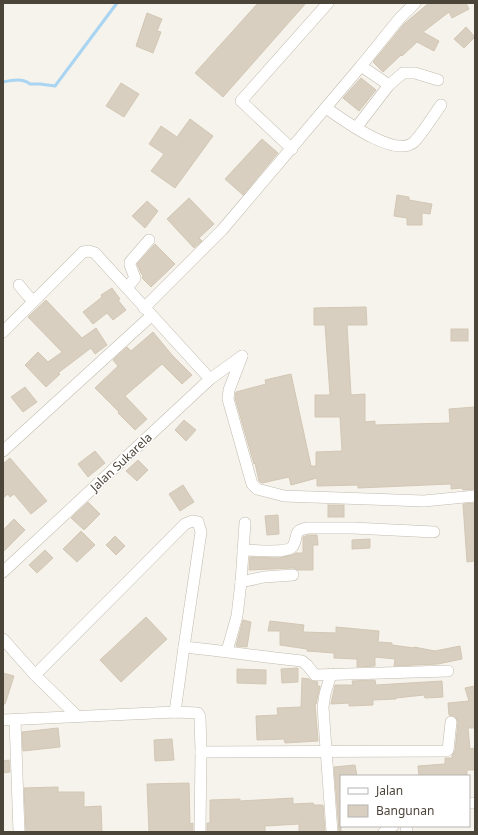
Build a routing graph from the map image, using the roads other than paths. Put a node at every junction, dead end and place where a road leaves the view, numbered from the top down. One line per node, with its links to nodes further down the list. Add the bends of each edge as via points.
1 (328, 3): 9 (street, via 241,101)
2 (415, 3): 3 (street)
3 (362, 66): 5 (street); 7 (street)
4 (438, 80): 5 (street, via 415,72 403,73)
5 (389, 86): 8 (street)
6 (441, 105): 8 (street, via 414,142 406,146 395,146 378,140)
7 (326, 108): 8 (street); 9 (street)
8 (356, 128)
9 (292, 149): 14 (street)
10 (149, 240): 12 (street, via 130,262 135,278)
11 (19, 285): 13 (street)
12 (127, 288): 13 (street, via 95,253 89,251 83,252); 14 (street)
13 (34, 300): 15 (street)
14 (148, 312): 16 (street); 17 (street)
15 (3, 332)
16 (210, 379): 18 (street, Jalan Sukarela, via 242,356 228,399 252,484 257,490 292,497 424,501); 22 (street, Jalan Sukarela)
17 (3, 450)
18 (475, 496)
19 (246, 523): 21 (street)
20 (434, 532): 21 (street, via 307,528 300,529 290,548 277,551)
21 (243, 550): 24 (street)
22 (3, 572)
23 (293, 575): 24 (street)
24 (241, 582): 27 (street, via 237,616)
25 (3, 639): 30 (street)
26 (184, 647): 27 (street); 30 (street, via 201,532 198,522 192,521 185,524); 31 (street)
27 (227, 651): 29 (street, via 302,661 315,675)
28 (448, 671): 29 (street)
29 (332, 674): 37 (street, via 323,707)
30 (35, 675): 32 (street)
31 (175, 712): 32 (street); 36 (street, via 200,714)
32 (77, 716): 34 (street)
33 (3, 720): 34 (street)
34 (15, 720): 38 (street)
35 (450, 722): 37 (street, via 446,751)
36 (201, 752): 37 (street); 39 (street)
37 (326, 752): 40 (street)
38 (19, 832)
39 (200, 832)
40 (332, 832)

